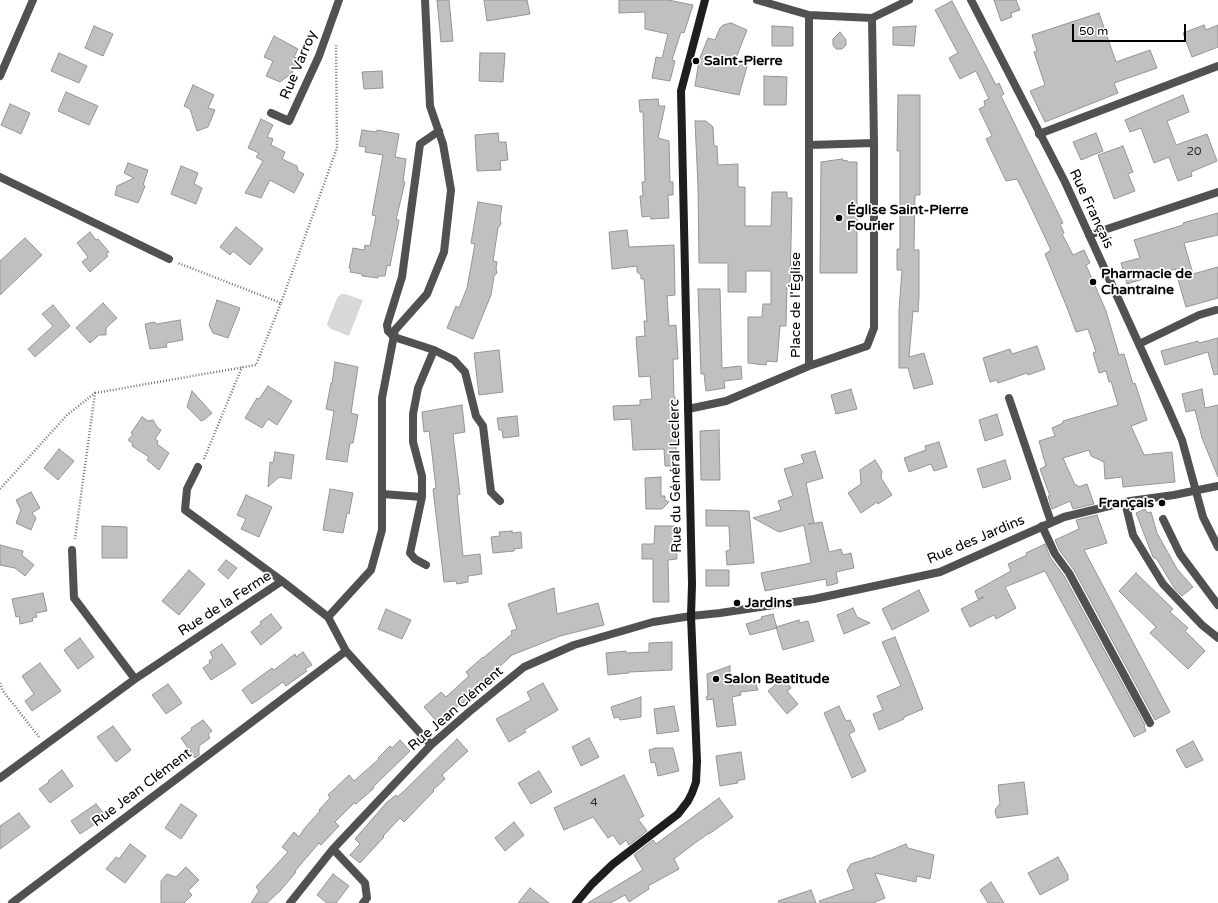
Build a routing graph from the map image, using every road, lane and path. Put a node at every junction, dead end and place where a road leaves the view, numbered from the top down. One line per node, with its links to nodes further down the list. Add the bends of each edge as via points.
1 (33, 0): 12 (street)
2 (339, 0): 13 (street, Rue Varroy, via 319,56 289,121)
3 (425, 0): 14 (street, via 430,106)
4 (705, 0): 31 (main road, Rue du Général Leclerc, via 681,90)
5 (757, 0): 8 (street)
6 (909, 0): 9 (street)
7 (971, 0): 15 (street, Rue Français)
8 (808, 15): 9 (street); 17 (street, Place de l'Église)
9 (872, 18): 16 (street, Place de l'Église)
10 (336, 40): 22 (path, via 337,148)
11 (1218, 66): 15 (street)
12 (0, 76)
13 (271, 113)
14 (439, 131): 24 (street, via 420,144 402,277 387,325 388,331); 24 (street, via 451,190 444,252 427,294 395,330)
15 (1039, 134): 20 (street, Rue Français)
16 (874, 143): 17 (street); 27 (street, Place de l'Église, via 874,328 867,346)
17 (809, 145): 27 (street, Place de l'Église)
18 (0, 177): 21 (street)
19 (1218, 192): 20 (street)
20 (1090, 234): 25 (street, Rue Français)
21 (169, 259): 22 (path)
22 (281, 303): 28 (path, via 256,365)
23 (1216, 310): 25 (street, via 1199,315)
24 (394, 337): 26 (street); 36 (street, via 382,398)
25 (1138, 344): 35 (street, Rue Français, via 1182,440)
26 (434, 350): 37 (street, via 418,388 413,414 413,442 422,476); 38 (street, via 454,360 465,372 476,416 484,426 491,492)
27 (809, 366): 31 (street, via 726,402)
28 (242, 367): 29 (path); 32 (path, via 206,456)
29 (95, 393): 34 (path, via 67,415); 44 (path)
30 (1009, 398): 41 (street)
31 (688, 409): 48 (main road, Rue du Général Leclerc)
32 (198, 467): 46 (street, via 188,489 185,510)
33 (1218, 486): 35 (street, Rue des Jardins)
34 (0, 489)
35 (1196, 490): 39 (street, Rue des Jardins); 43 (street, Rue Français, via 1203,517)
36 (382, 494): 37 (street); 49 (street, via 382,530 371,570)
37 (422, 497): 45 (street, via 410,553)
38 (500, 500)
39 (1125, 502): 41 (street, Rue des Jardins, via 1064,516); 50 (street, via 1134,535 1163,584)
40 (1163, 519): 47 (street, via 1180,554)
41 (1051, 522): 42 (street, Rue des Jardins)
42 (1042, 526): 48 (street, Rue des Jardins, via 940,572 814,599); 54 (street)
43 (1218, 547)
44 (72, 550): 52 (street, via 74,598)
45 (426, 565)
46 (282, 581): 49 (street, Rue de la Ferme); 52 (street, Rue de la Ferme)
47 (1218, 605)
48 (691, 616): 56 (street, Rue Jean Clément, via 653,622 574,645 524,667); 62 (main road, Rue du Général Leclerc, via 697,760 696,782 692,793 678,814 613,864)
49 (328, 617): 51 (street, Rue de la Ferme)
50 (1218, 638)
51 (346, 651): 56 (street, Rue de la Ferme); 59 (street, Rue Jean Clément)
52 (135, 679): 55 (street, Rue de la Ferme)
53 (0, 683): 55 (path, via 3,691)
54 (1150, 724)
55 (45, 744): 57 (street, Rue de la Ferme)
56 (431, 745): 58 (street, Rue Jean Clément)
57 (0, 778)
58 (333, 849): 60 (street, Rue Jean Clément); 61 (street, via 365,883 367,898)
59 (12, 903)
60 (290, 903)
61 (363, 903)
62 (576, 903)

